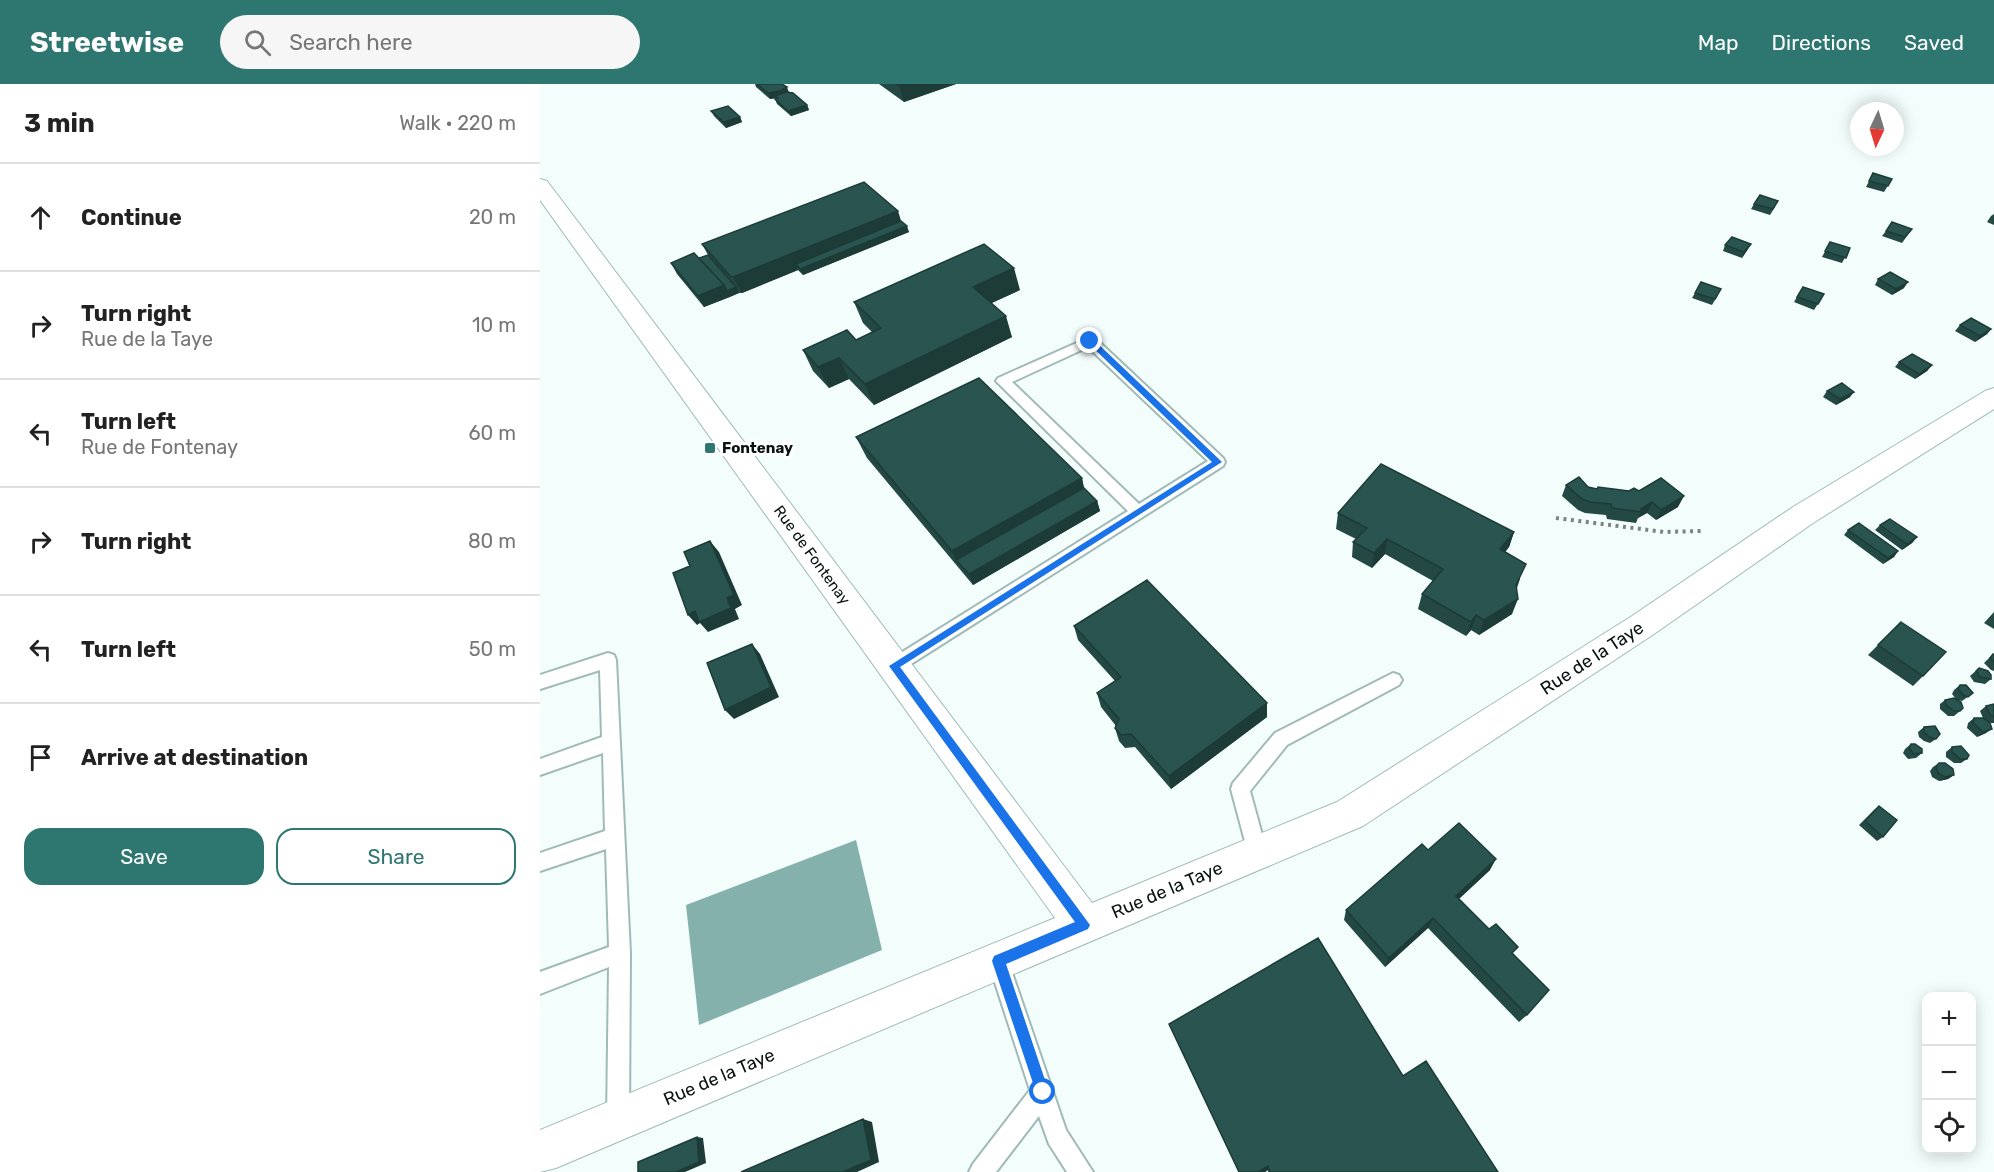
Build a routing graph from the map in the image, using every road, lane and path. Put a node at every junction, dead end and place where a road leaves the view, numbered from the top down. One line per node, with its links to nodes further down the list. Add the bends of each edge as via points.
1 (540, 185): 6 (street, Rue de Fontenay)
2 (1994, 397): 12 (street, Rue de la Taye, via 1803,515 1664,611 1350,814)
3 (1138, 512): 3 (lane, via 1218,462 1090,341 1003,381); 6 (lane)
4 (1556, 518): 5 (path, via 1664,532)
5 (1701, 531)
6 (894, 666): 14 (street, Rue de Fontenay)
7 (1393, 680): 12 (lane, via 1281,739 1240,789)
8 (540, 682): 9 (lane, via 608,660)
9 (612, 742): 10 (lane); 11 (lane)
10 (540, 767)
11 (615, 837): 13 (lane); 15 (lane)
12 (1257, 853): 14 (street, Rue de la Taye)
13 (540, 862)
14 (1084, 925): 16 (street, Rue de la Taye)
15 (620, 953): 17 (lane); 19 (lane)
16 (998, 961): 18 (lane); 19 (street, Rue de la Taye)
17 (540, 983)
18 (1043, 1092): 21 (lane); 22 (lane, via 1057,1136)
19 (618, 1120): 20 (street, Rue de la Taye)
20 (540, 1152)
21 (981, 1172)
22 (1081, 1172)

